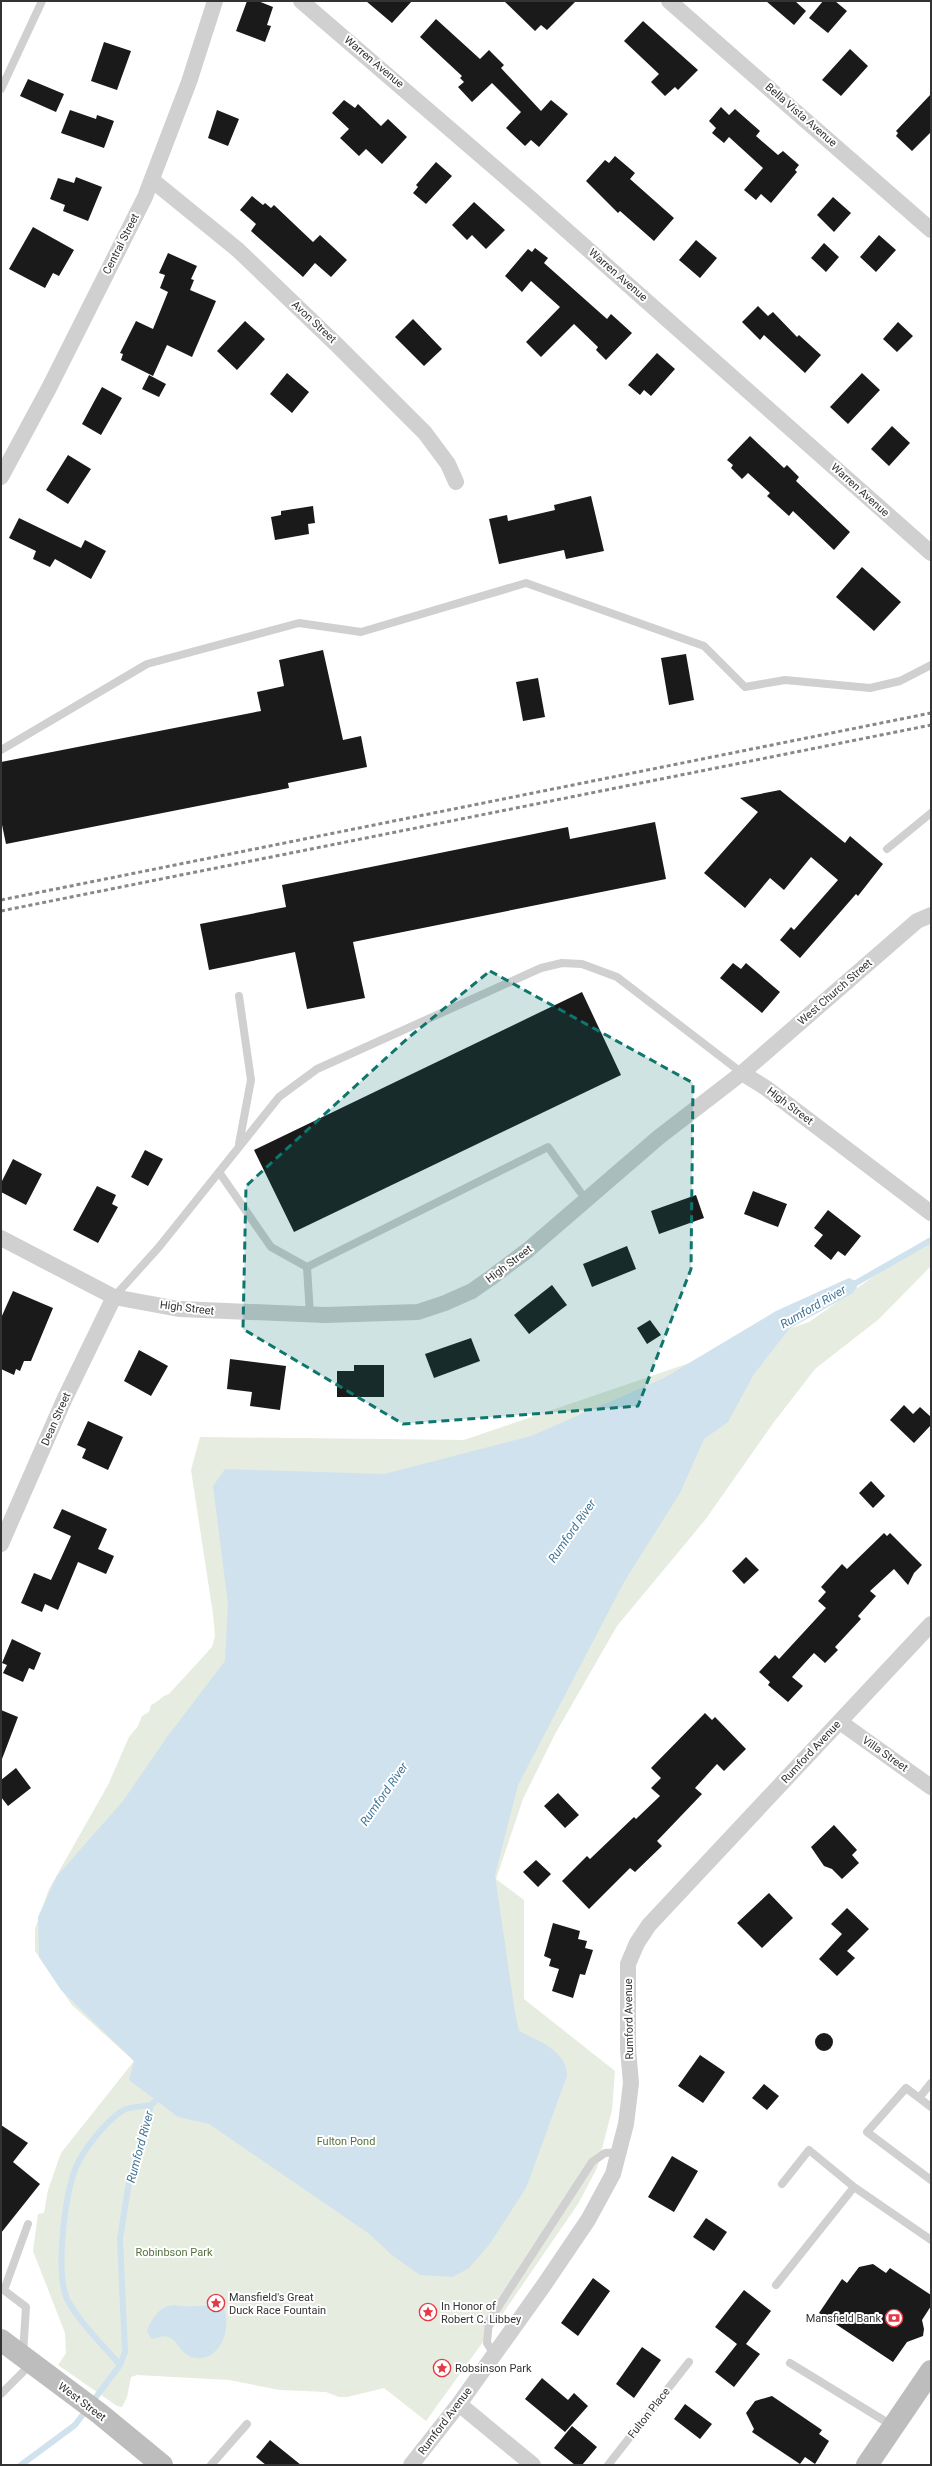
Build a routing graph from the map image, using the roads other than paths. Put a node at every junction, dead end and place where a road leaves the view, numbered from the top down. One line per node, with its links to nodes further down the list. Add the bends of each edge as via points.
1 (42, 1): 5 (lane)
2 (215, 1): 6 (street, Central Street, via 189,82)
3 (301, 1): 10 (street, Warren Avenue, via 542,208)
4 (669, 1): 7 (street, Bella Vista Avenue)
5 (1, 89)
6 (152, 180): 8 (street, Central Street, via 49,388); 9 (street, Avon Street, via 238,250 338,346 425,433 448,464)
7 (931, 230)
8 (1, 477)
9 (456, 482)
10 (931, 553)
11 (931, 665): 12 (lane, via 900,681 870,688 785,680 746,687 704,646 526,583 361,632 299,623 147,664)
12 (1, 750)
13 (931, 813): 14 (lane)
14 (887, 849)
15 (931, 914): 17 (street, West Church Street, via 917,921)
16 (239, 996): 18 (lane, via 251,1080)
17 (742, 1073): 18 (lane, via 617,976 582,964 562,963 541,968 317,1069 279,1097); 20 (street, High Street, via 660,1137); 21 (street, High Street, via 766,1088)
18 (238, 1146): 19 (lane)
19 (219, 1172): 23 (lane, via 271,1247); 24 (lane, via 159,1247)
20 (586, 1200): 23 (lane, via 548,1147); 25 (street, High Street, via 492,1278 445,1303 418,1312)
21 (931, 1213)
22 (1, 1238): 24 (street, High Street)
23 (307, 1267): 25 (lane)
24 (114, 1297): 25 (street, High Street, via 179,1309); 26 (street, Dean Street, via 64,1400)
25 (310, 1315)
26 (1, 1544)
27 (931, 1624): 28 (street, Rumford Avenue)
28 (840, 1722): 29 (street, Villa Street); 33 (street, Rumford Avenue, via 649,1925 637,1943 628,1964 628,2049 631,2083 626,2124)
29 (931, 1787)
30 (931, 2083): 31 (lane)
31 (919, 2098): 32 (lane); 34 (lane, via 906,2088 867,2132)
32 (931, 2107)
33 (619, 2152): 42 (street, Rumford Avenue, via 613,2174 588,2220); 42 (lane, via 605,2153 592,2162 489,2320 487,2343)
34 (931, 2180)
35 (782, 2184): 36 (lane, via 809,2150)
36 (854, 2187): 38 (lane); 39 (lane)
37 (28, 2224): 40 (lane)
38 (931, 2240)
39 (776, 2285)
40 (2, 2289): 43 (lane, via 26,2307)
41 (1, 2340): 43 (main road, West Street)
42 (494, 2354): 48 (street, Rumford Avenue)
43 (27, 2360): 47 (lane); 51 (main road, West Street, via 100,2414)
44 (689, 2362): 55 (lane, Fulton Place)
45 (790, 2363): 50 (lane)
46 (931, 2371): 50 (main road)
47 (1, 2394)
48 (459, 2404): 53 (street, Rumford Avenue); 54 (street)
49 (247, 2424): 52 (lane)
50 (893, 2426): 56 (main road)
51 (162, 2465)
52 (211, 2465)
53 (412, 2465)
54 (533, 2465)
55 (608, 2465)
56 (867, 2465)

